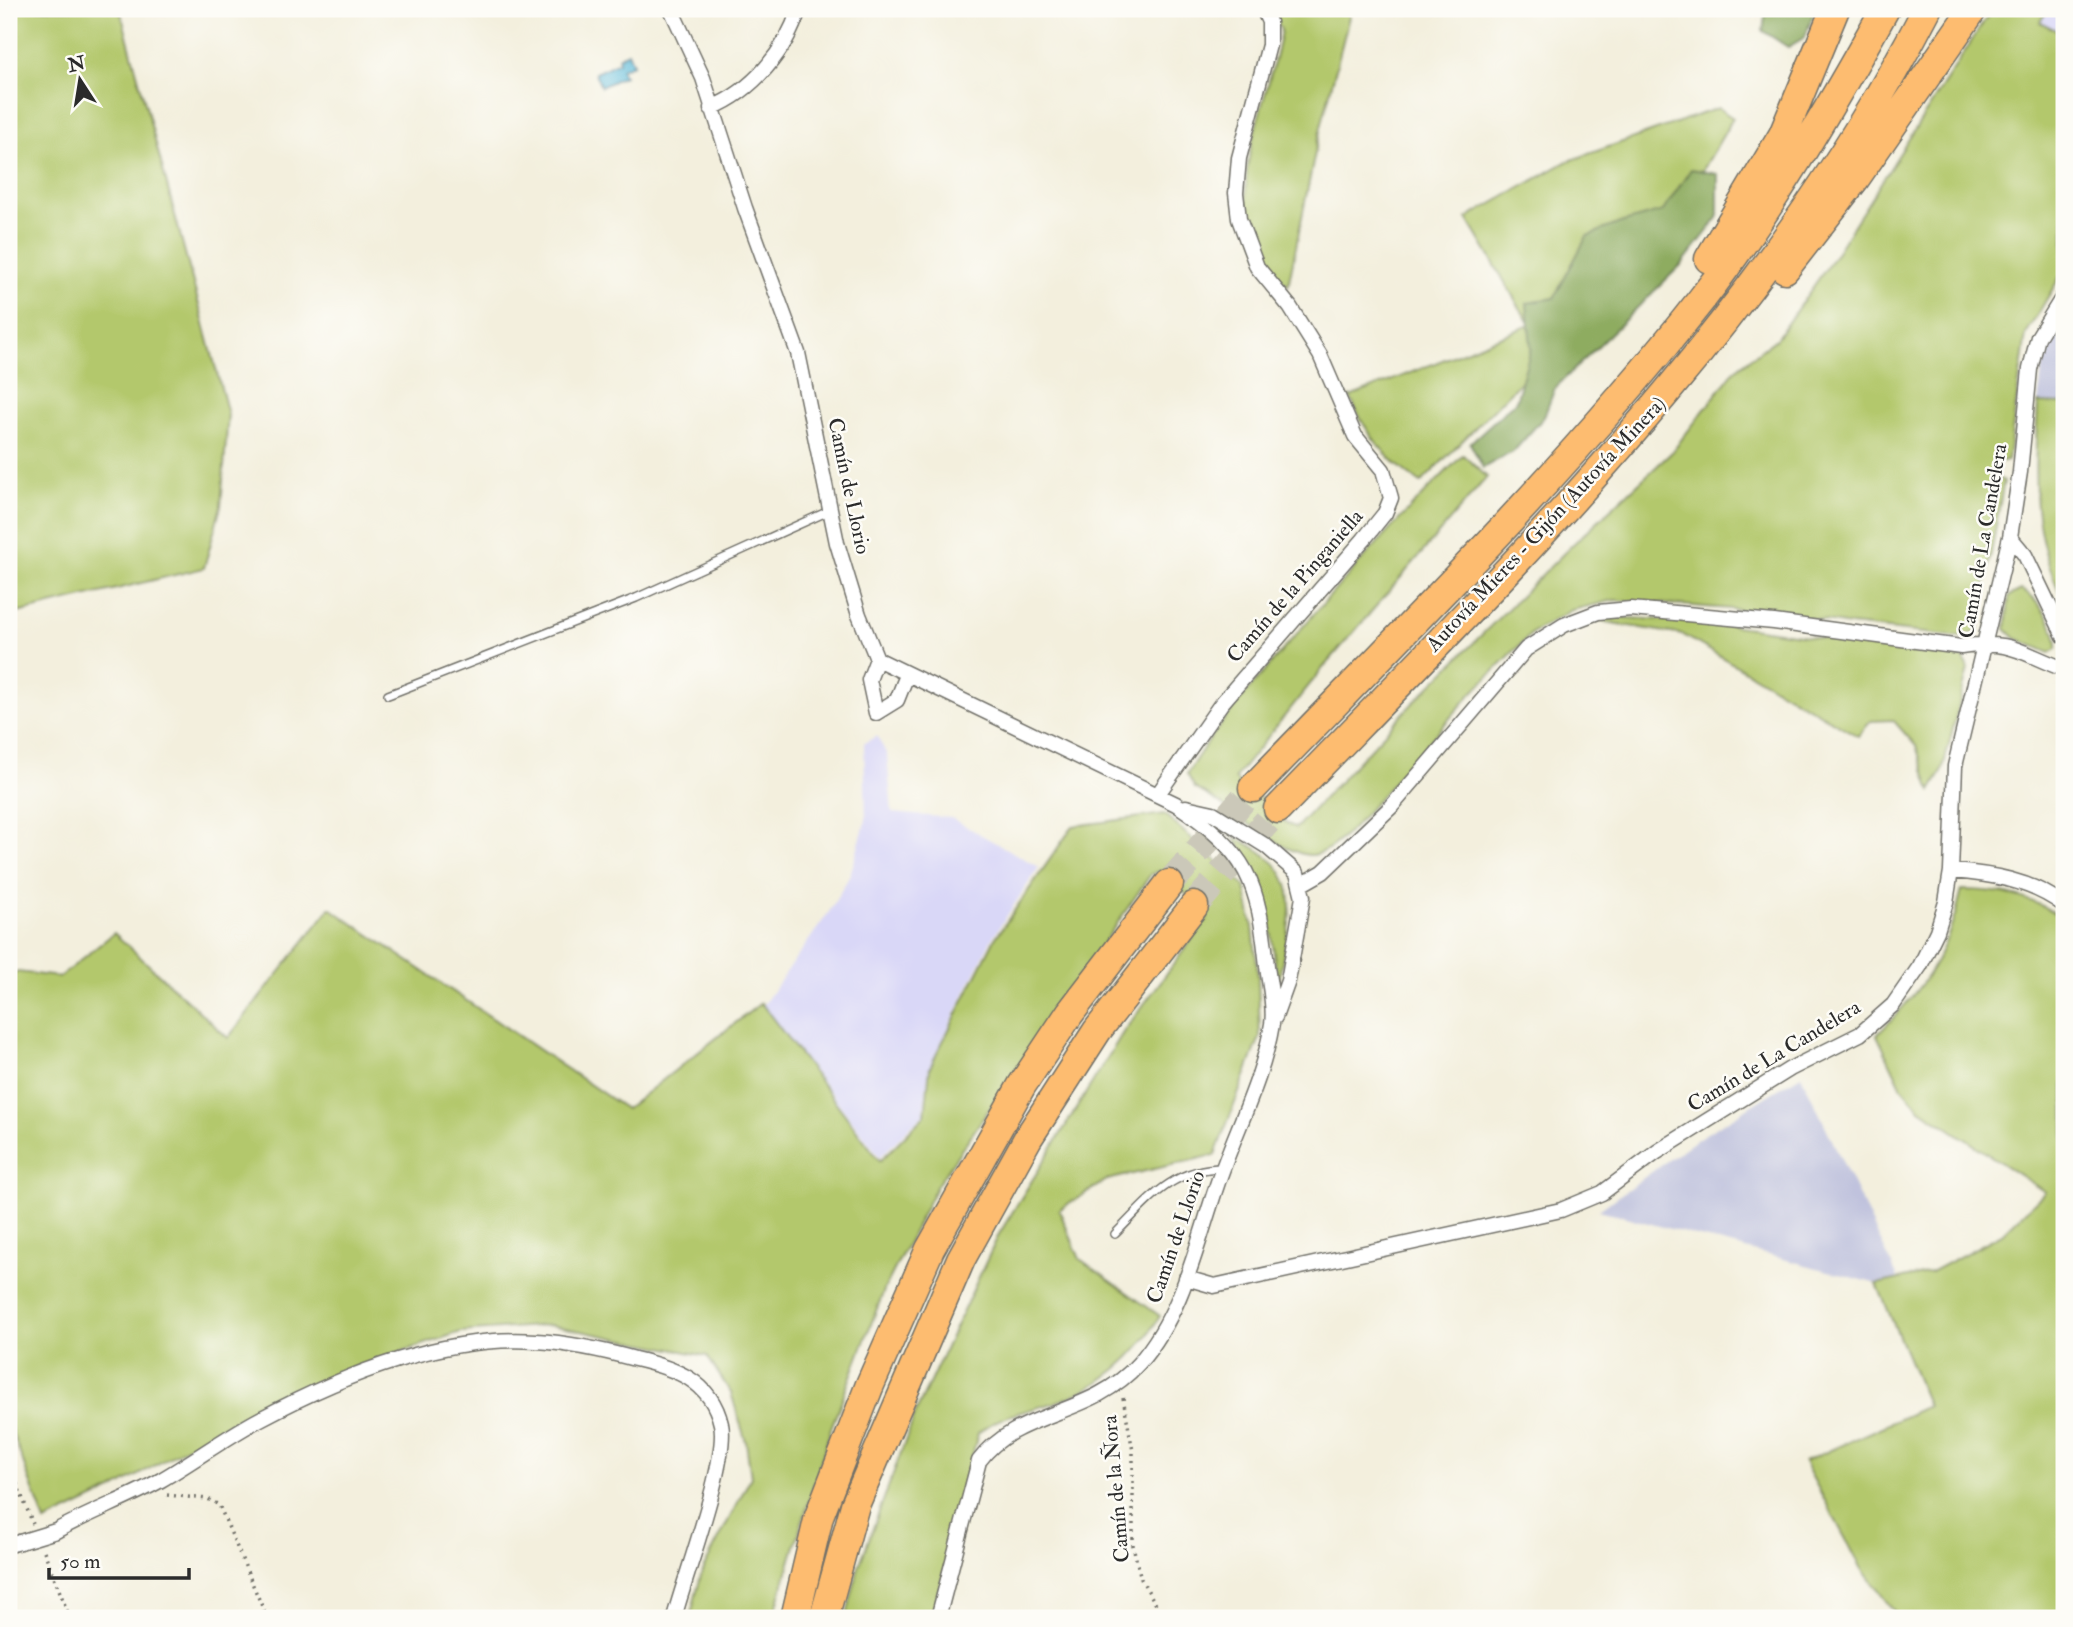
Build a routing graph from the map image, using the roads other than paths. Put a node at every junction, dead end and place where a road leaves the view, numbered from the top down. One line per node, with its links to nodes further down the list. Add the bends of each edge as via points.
1 (671, 9): 8 (street, Camín de Llorio, via 703,78)
2 (799, 9): 8 (street, via 773,62 724,103)
3 (1263, 9): 21 (street, Camín de la Pinganiella, via 1269,22 1269,45 1239,158 1239,219 1257,267 1290,307 1320,355 1354,436 1383,470 1391,498 1364,539 1221,704)
4 (1835, 9): 10 (highway, via 1783,135 1690,290)
5 (1885, 9): 10 (highway, Autovía Mieres - Gijón (Autovía Minera), via 1807,146 1710,287)
6 (1927, 9): 11 (highway, Autovía Mieres - Gijón (Autovía Minera), via 1829,175 1731,315)
7 (1973, 9): 11 (highway, via 1855,179 1741,326)
8 (711, 108): 12 (street, Camín de Llorio, via 798,353)
9 (2064, 295): 13 (street, Camín de La Candelera, via 2038,337 2030,369)
10 (1592, 432): 20 (highway, Autovía Mieres - Gijón (Autovía Minera))
11 (1616, 454): 23 (highway, Autovía Mieres - Gijón (Autovía Minera))
12 (832, 510): 16 (street, Camín de Llorio, via 837,543); 19 (lane, via 636,598)
13 (2010, 537): 14 (street, via 2025,555); 15 (street, Camín de La Candelera)
14 (2064, 636)
15 (1986, 643): 17 (street, via 2008,645); 24 (street, Camín de La Candelera, via 1955,766); 26 (street, via 1961,647 1774,622 1631,609 1598,612 1564,625 1526,649 1391,807 1322,872)
16 (877, 659): 18 (street, Camín de Llorio); 18 (street, via 869,681 876,713 897,700)
17 (2064, 669)
18 (907, 675): 21 (street, Camín de Llorio)
19 (388, 695)
20 (1253, 788)
21 (1158, 794): 22 (street, Camín de Llorio)
22 (1176, 804): 26 (street, Camín de Llorio, via 1213,813 1266,846 1297,873); 29 (street, Camín de Llorio, via 1205,824 1245,867 1261,908)
23 (1278, 809)
24 (1951, 871): 27 (street, via 2020,882); 32 (street, Camín de La Candelera, via 1937,931 1920,966 1893,1004 1860,1034 1790,1069 1657,1152 1602,1193 1561,1210 1214,1286)
25 (1169, 884): 35 (highway, via 1070,1013 997,1125 930,1249 819,1516)
26 (1302, 884): 29 (street, Camín de Llorio, via 1288,981)
27 (2064, 905)
28 (1194, 906): 36 (highway, via 1097,1031 1028,1138 961,1259 855,1505)
29 (1273, 1022): 30 (street, Camín de Llorio, via 1253,1093)
30 (1223, 1168): 31 (lane, via 1179,1176); 32 (street, Camín de Llorio)
31 (1115, 1234)
32 (1186, 1278): 37 (street, Camín de Llorio, via 1176,1309 1158,1338 1118,1382 1092,1400 1019,1427 993,1442 979,1461)
33 (14, 1544): 34 (street, bridge, via 57,1531 150,1486 259,1419 349,1379 412,1357 479,1343 535,1341 588,1347 654,1363 689,1377 716,1406 722,1426 719,1462)
34 (674, 1618)
35 (795, 1618)
36 (824, 1618)
37 (939, 1618)

